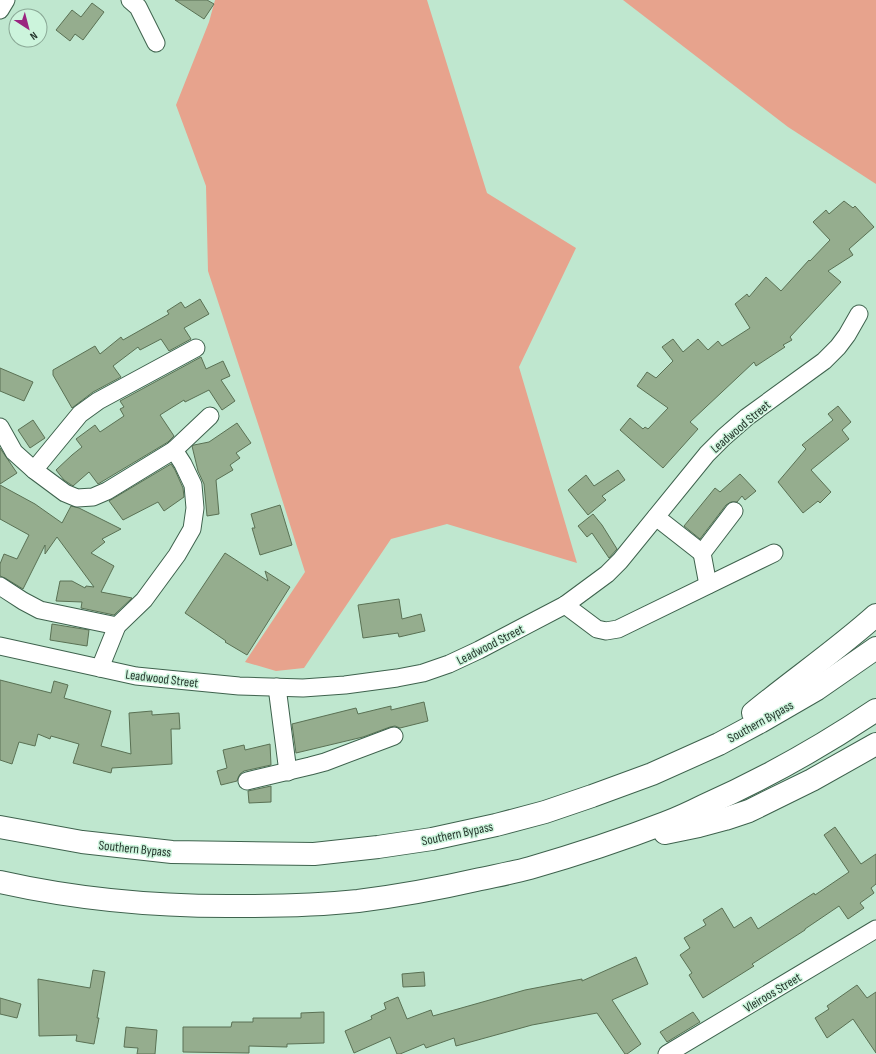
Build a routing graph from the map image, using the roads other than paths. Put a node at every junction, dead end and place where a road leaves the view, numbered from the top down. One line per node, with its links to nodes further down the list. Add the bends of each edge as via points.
1 (6, 0): 3 (street)
2 (130, 0): 4 (street, via 138,7)
3 (0, 10)
4 (156, 43)
5 (859, 314): 12 (street, Leadwood Street, via 847,335 824,361 747,417 707,454)
6 (196, 348): 10 (street, via 98,401 80,414)
7 (210, 416): 9 (street)
8 (0, 427): 10 (street, via 14,452)
9 (174, 450): 10 (street, via 93,498 77,498 65,493); 19 (street, via 193,485 195,508 192,529 177,555 144,600)
10 (34, 470)
11 (734, 511): 13 (street)
12 (656, 517): 13 (street); 17 (street, Leadwood Street, via 620,561)
13 (702, 553): 15 (street)
14 (774, 553): 15 (street)
15 (708, 585): 17 (street, via 618,629 606,631 597,629)
16 (0, 586): 19 (street, via 40,610)
17 (566, 605): 23 (street, Leadwood Street, via 479,650 423,673 345,685)
18 (876, 615): 26 (highway, via 736,727)
19 (117, 626): 22 (street)
20 (0, 646): 22 (street, Leadwood Street)
21 (876, 648): 26 (highway, Southern Bypass, via 817,689)
22 (100, 668): 23 (street, Leadwood Street, via 178,681)
23 (277, 688): 28 (street)
24 (876, 710): 31 (highway, via 782,768 735,792)
25 (394, 736): 28 (street, via 325,762)
26 (719, 744): 30 (highway, Southern Bypass, via 652,774 545,812 432,839 378,847 314,854 172,852 82,842)
27 (876, 744): 31 (highway, via 749,811 699,826)
28 (288, 772): 29 (street)
29 (247, 781)
30 (0, 827)
31 (618, 841): 32 (highway, via 528,869 429,890 357,901 284,906 205,907 145,903 90,898)
32 (0, 882)
33 (876, 929): 34 (street, Vleiroos Street)
34 (668, 1054)

